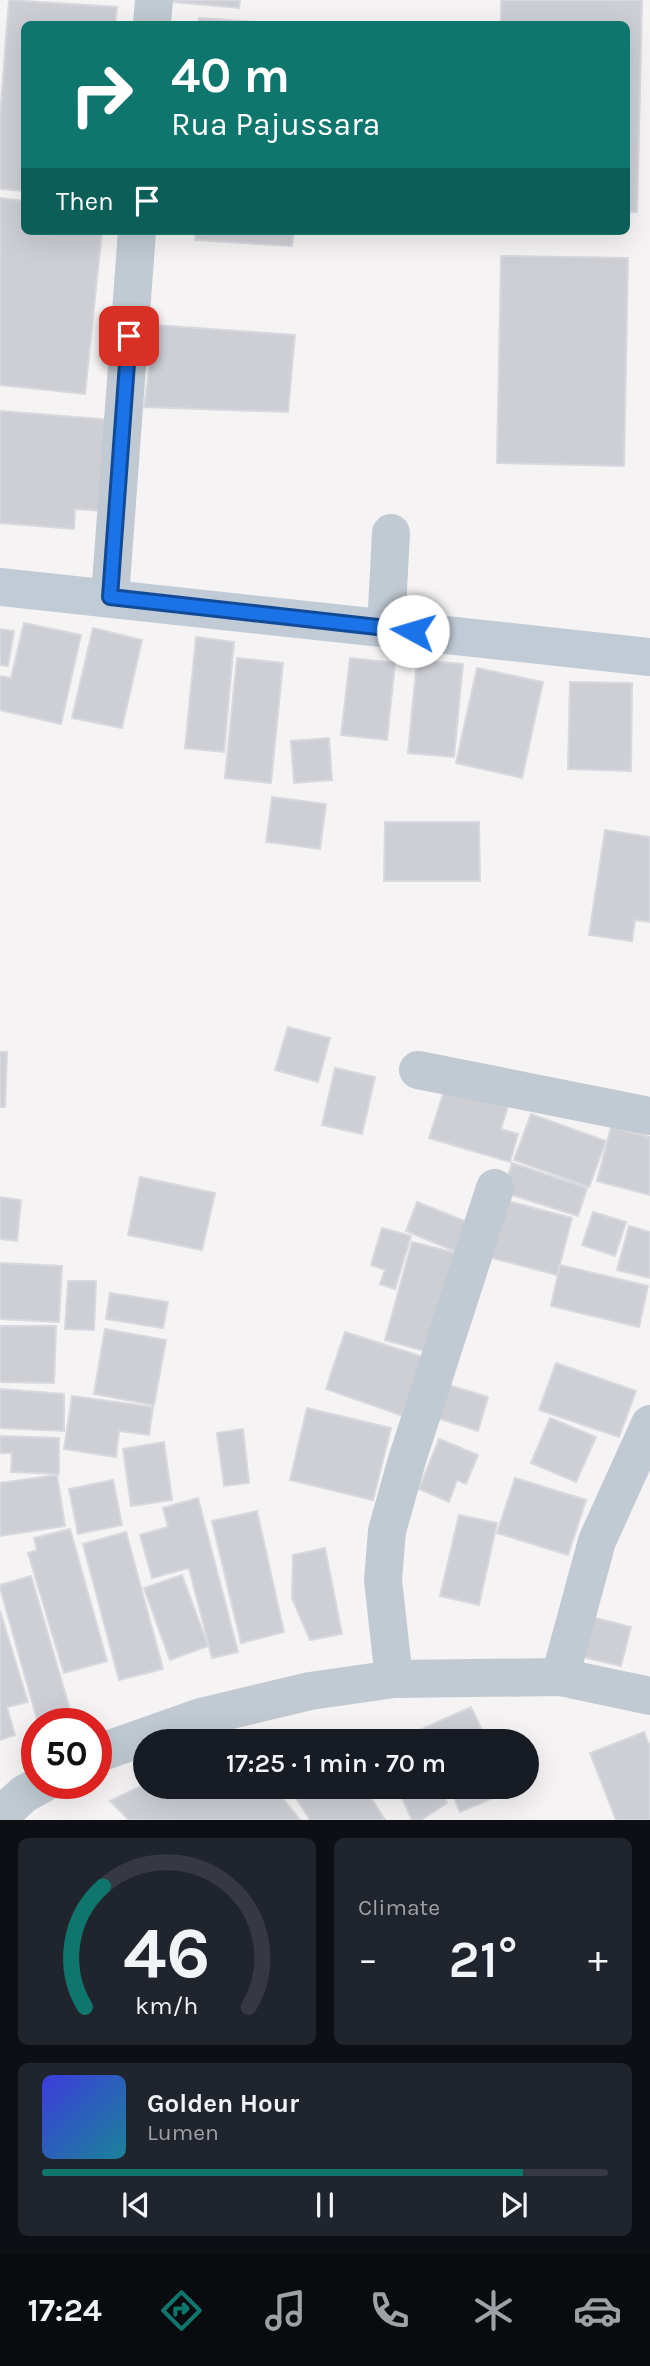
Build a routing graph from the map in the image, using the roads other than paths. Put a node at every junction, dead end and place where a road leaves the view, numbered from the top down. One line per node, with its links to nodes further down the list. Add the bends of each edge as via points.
1 (154, 0): 2 (street)
2 (152, 21)
3 (137, 235): 6 (street)
4 (391, 533): 7 (street)
5 (0, 587): 6 (main road)
6 (110, 597): 7 (main road)
7 (386, 628): 8 (main road)
8 (650, 657)
9 (418, 1070): 10 (street)
10 (650, 1115)
11 (495, 1188): 14 (street, via 387,1531 383,1580)
12 (650, 1424): 13 (street, via 597,1541)
13 (560, 1677): 14 (street); 15 (street)
14 (394, 1679): 16 (street, via 310,1691 201,1717)
15 (650, 1696)
16 (112, 1748)
17 (21, 1797): 18 (street)
18 (0, 1816)

